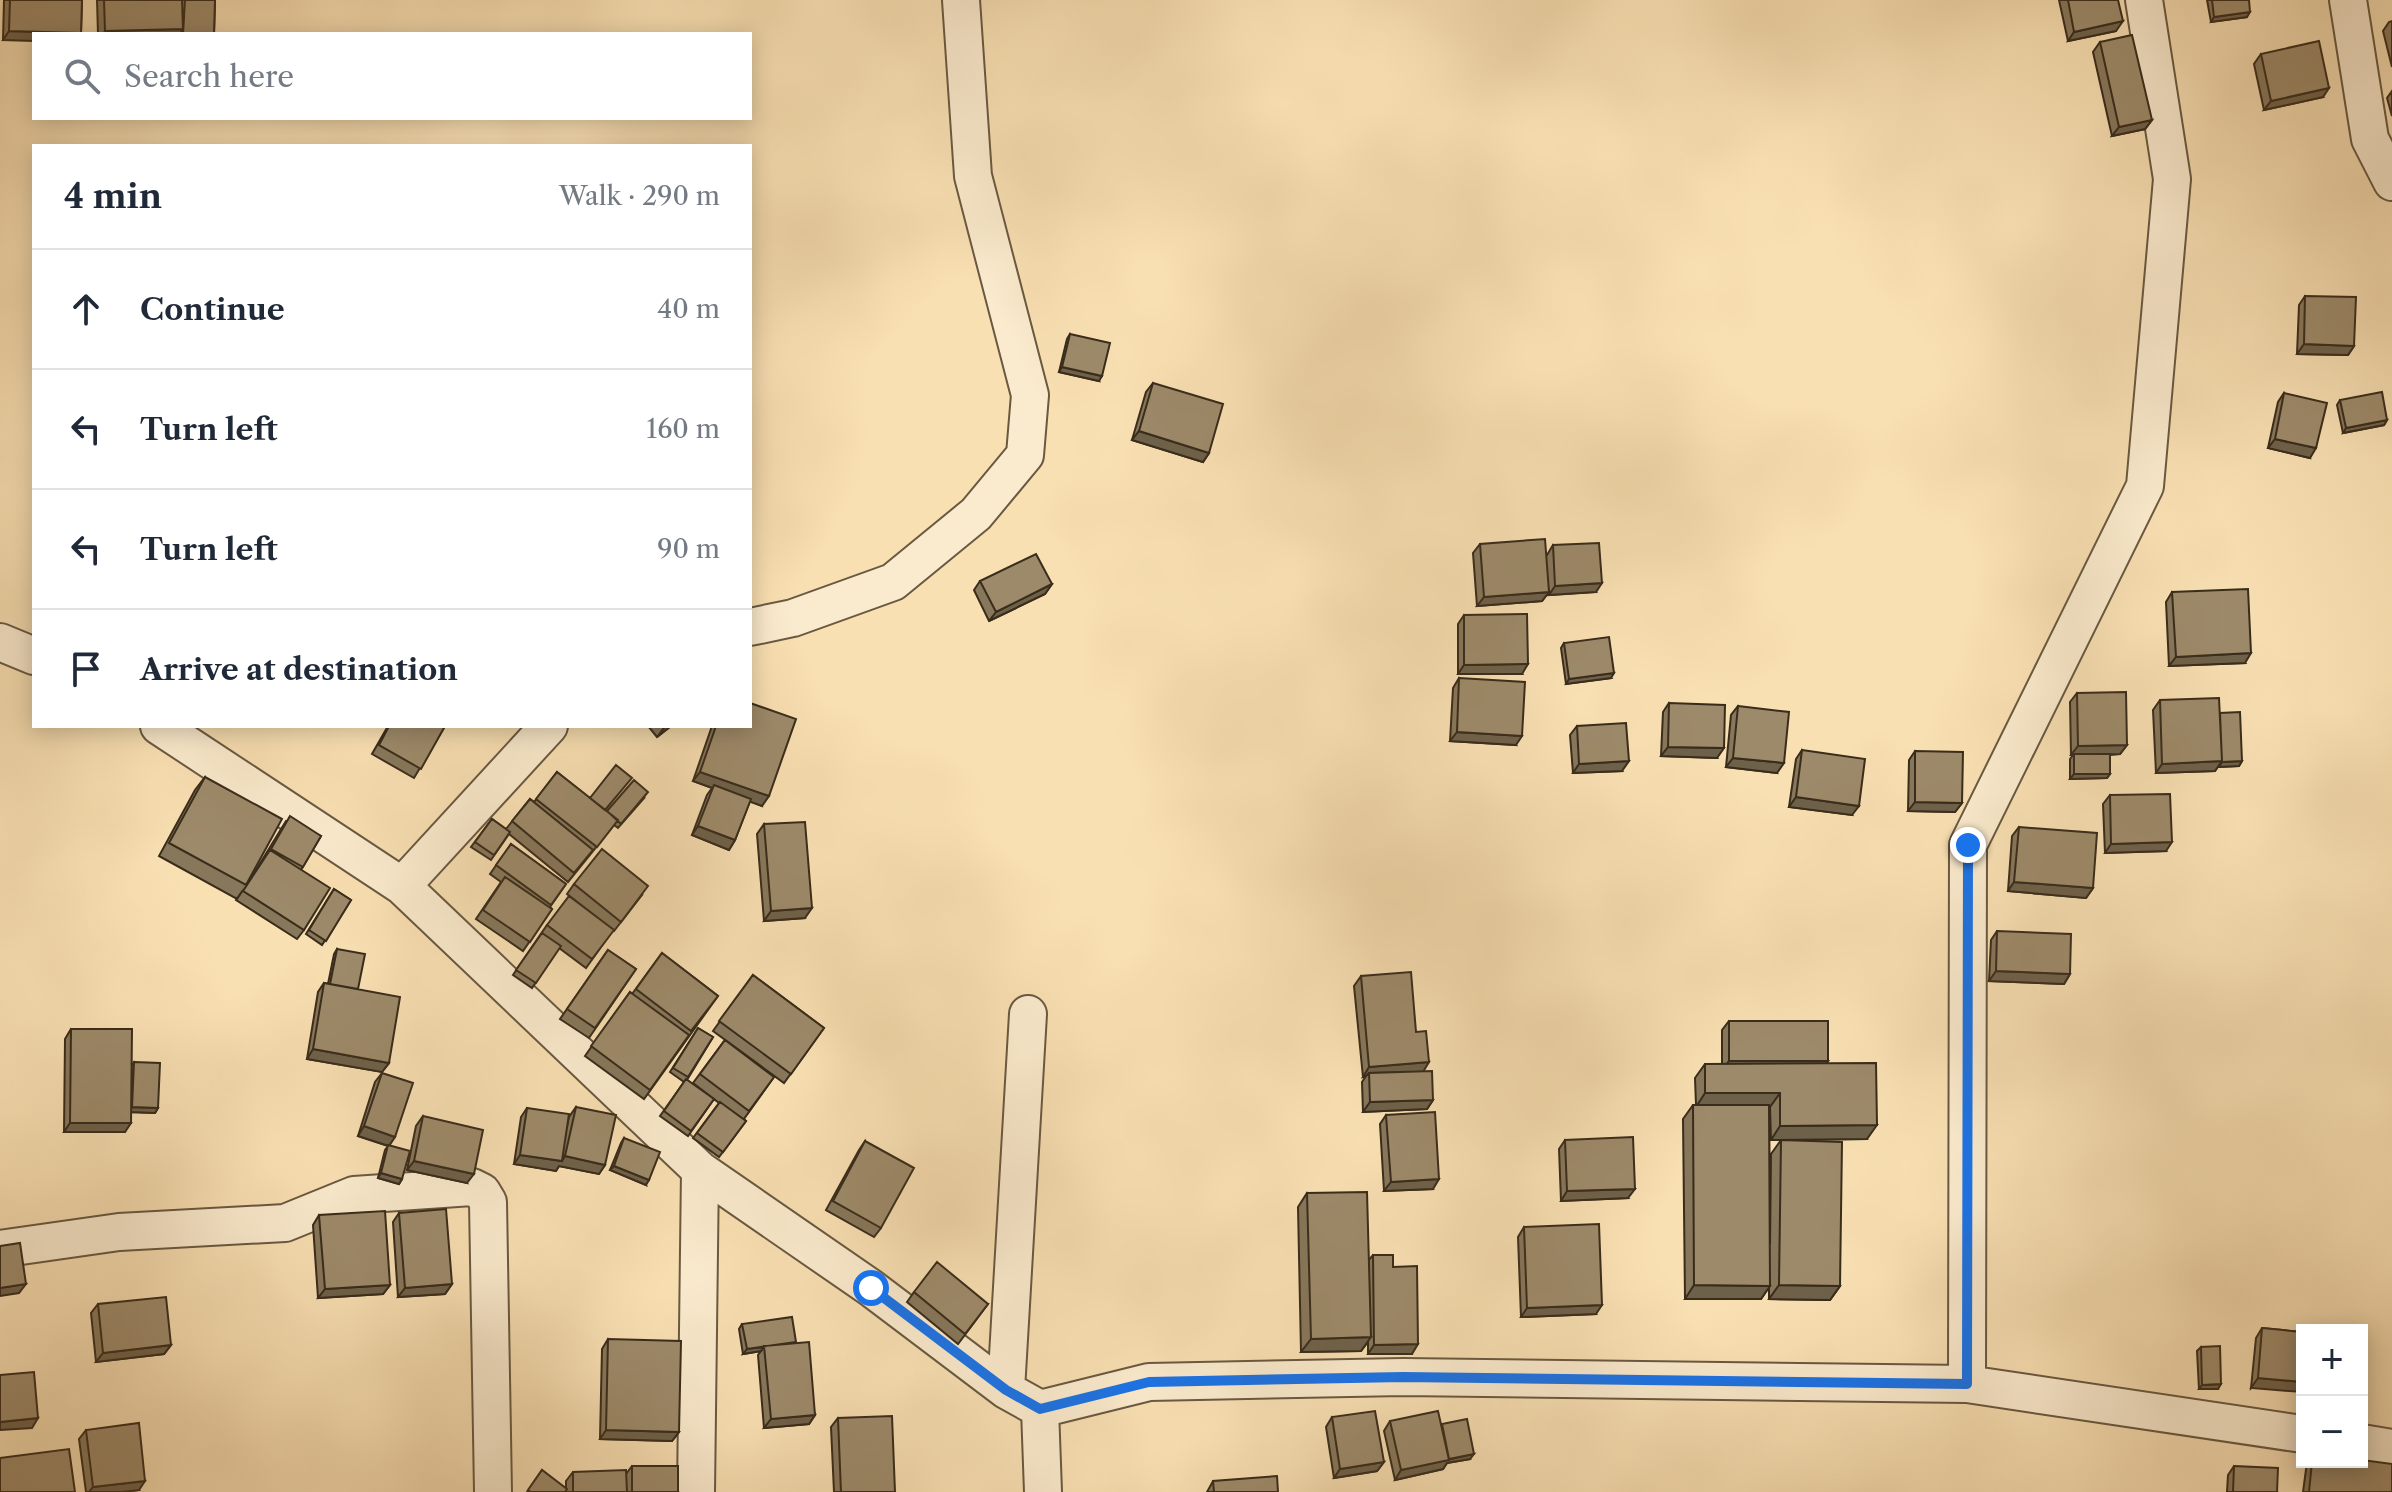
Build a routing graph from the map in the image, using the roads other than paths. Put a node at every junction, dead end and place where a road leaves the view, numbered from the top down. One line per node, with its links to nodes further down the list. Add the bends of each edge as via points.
1 (961, 0): 5 (street, via 973,176 1030,395 1025,455 976,514 893,582 793,618)
2 (2144, 0): 14 (street, via 2172,179 2145,486 1968,845)
3 (2348, 0): 4 (street, via 2370,139)
4 (2392, 182)
5 (752, 627)
6 (0, 642): 7 (street)
7 (32, 655)
8 (162, 728): 10 (street)
9 (547, 728): 10 (street)
10 (402, 886): 12 (street)
11 (1028, 1014): 15 (street)
12 (700, 1170): 15 (street, via 871,1288); 21 (street)
13 (0, 1249): 20 (street, via 119,1232 285,1223 354,1195 472,1187 488,1202)
14 (1967, 1384): 16 (street, via 1403,1377 1149,1382); 17 (street)
15 (1006, 1390): 16 (street)
16 (1040, 1409): 22 (street)
17 (2296, 1433)
18 (2368, 1444): 19 (street)
19 (2392, 1448)
20 (493, 1492)
21 (696, 1492)
22 (1043, 1492)

